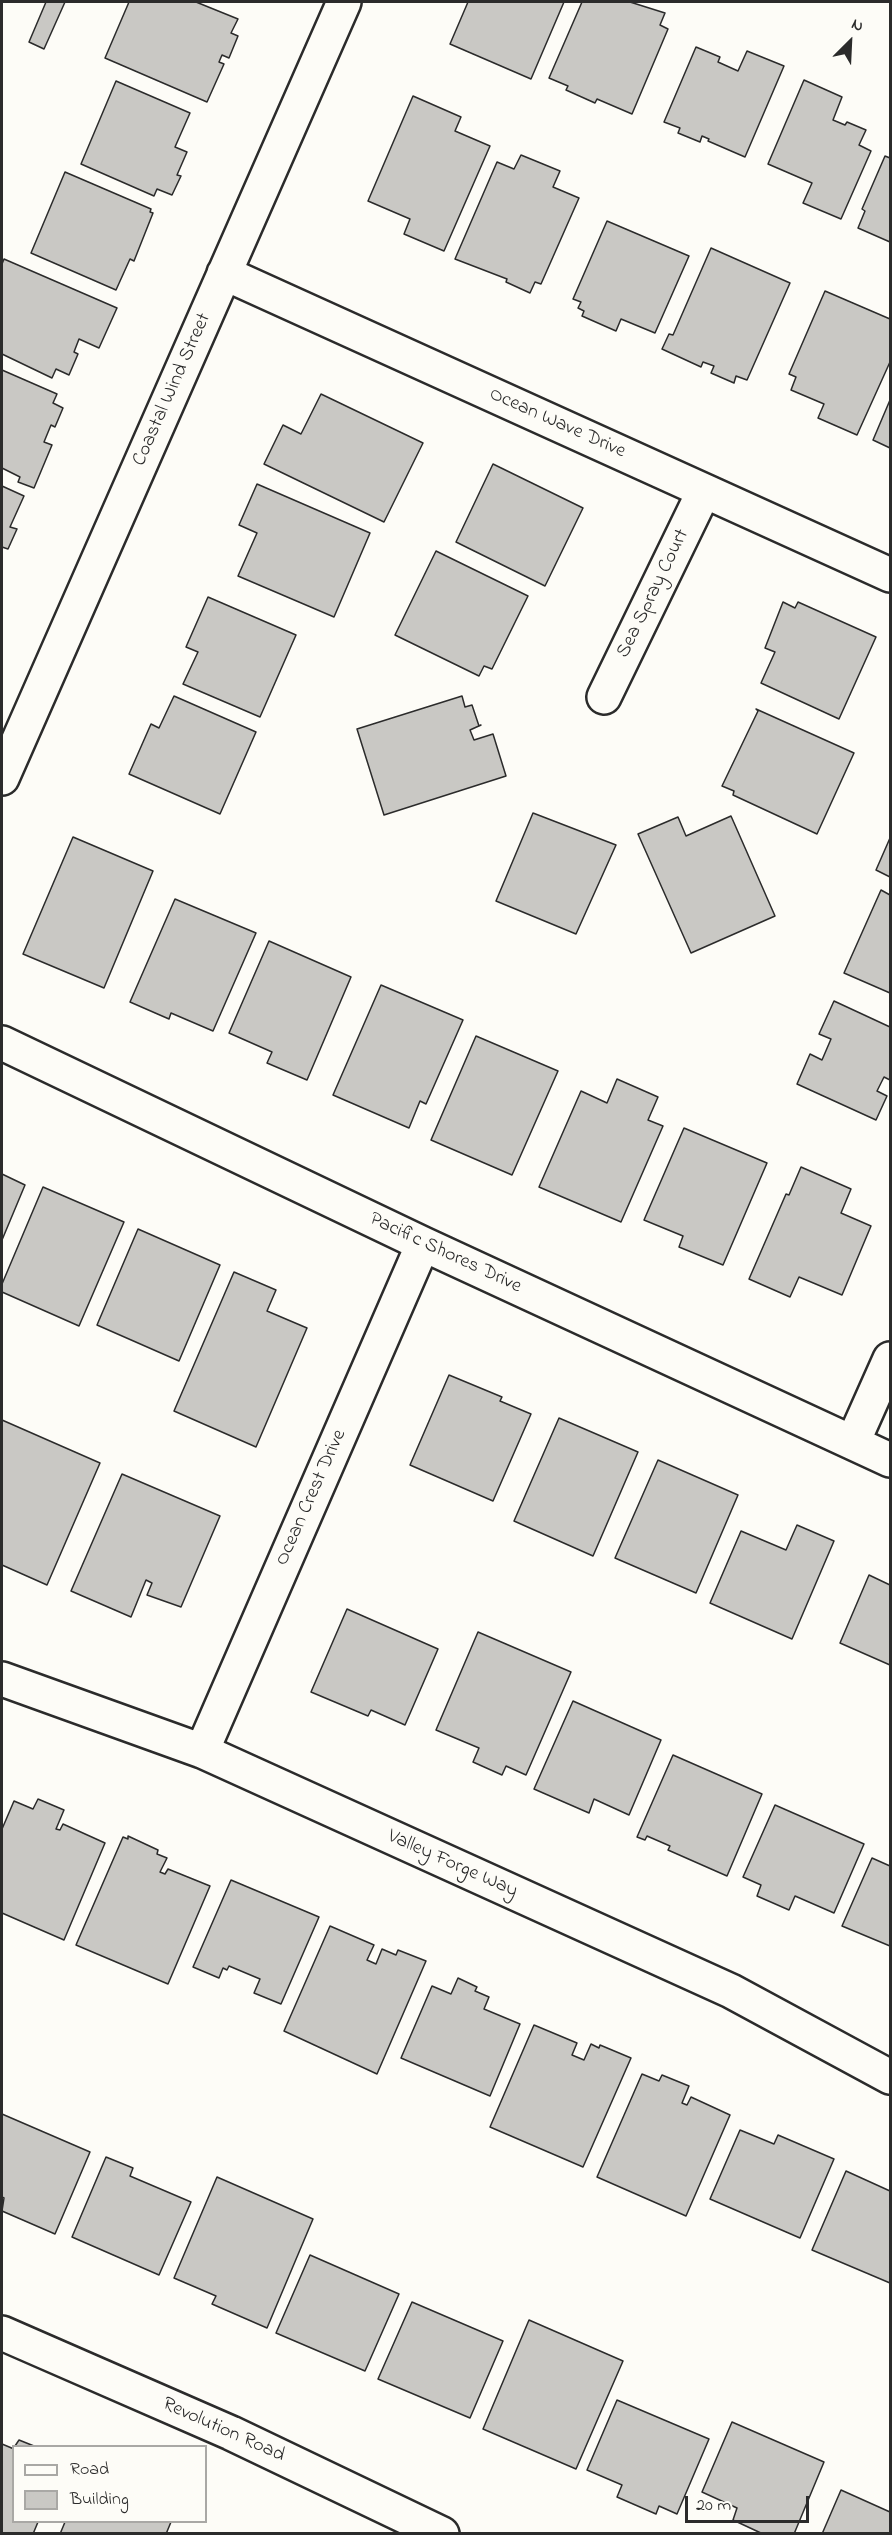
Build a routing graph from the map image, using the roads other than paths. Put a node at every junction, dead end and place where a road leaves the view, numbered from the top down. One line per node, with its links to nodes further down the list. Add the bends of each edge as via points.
1 (344, 2): 2 (street, Coastal Wind Street)
2 (224, 273): 3 (street, Ocean Wave Drive); 6 (street, Coastal Wind Street)
3 (704, 491): 4 (street, Ocean Wave Drive); 5 (street, Sea Spray Court)
4 (891, 575)
5 (604, 697)
6 (2, 778)
7 (2, 1043): 8 (street, Pacific Shores Drive)
8 (423, 1244): 10 (street, Pacific Shores Drive); 13 (street, Ocean Crest Drive)
9 (891, 1359): 10 (street)
10 (853, 1442): 11 (street, Pacific Shores Drive)
11 (891, 1460)
12 (2, 1679): 13 (street, Valley Forge Way)
13 (202, 1751): 14 (street, Valley Forge Way, via 731,1992)
14 (891, 2077)
15 (2, 2333): 16 (street, Revolution Road, via 231,2433)
16 (442, 2534)

